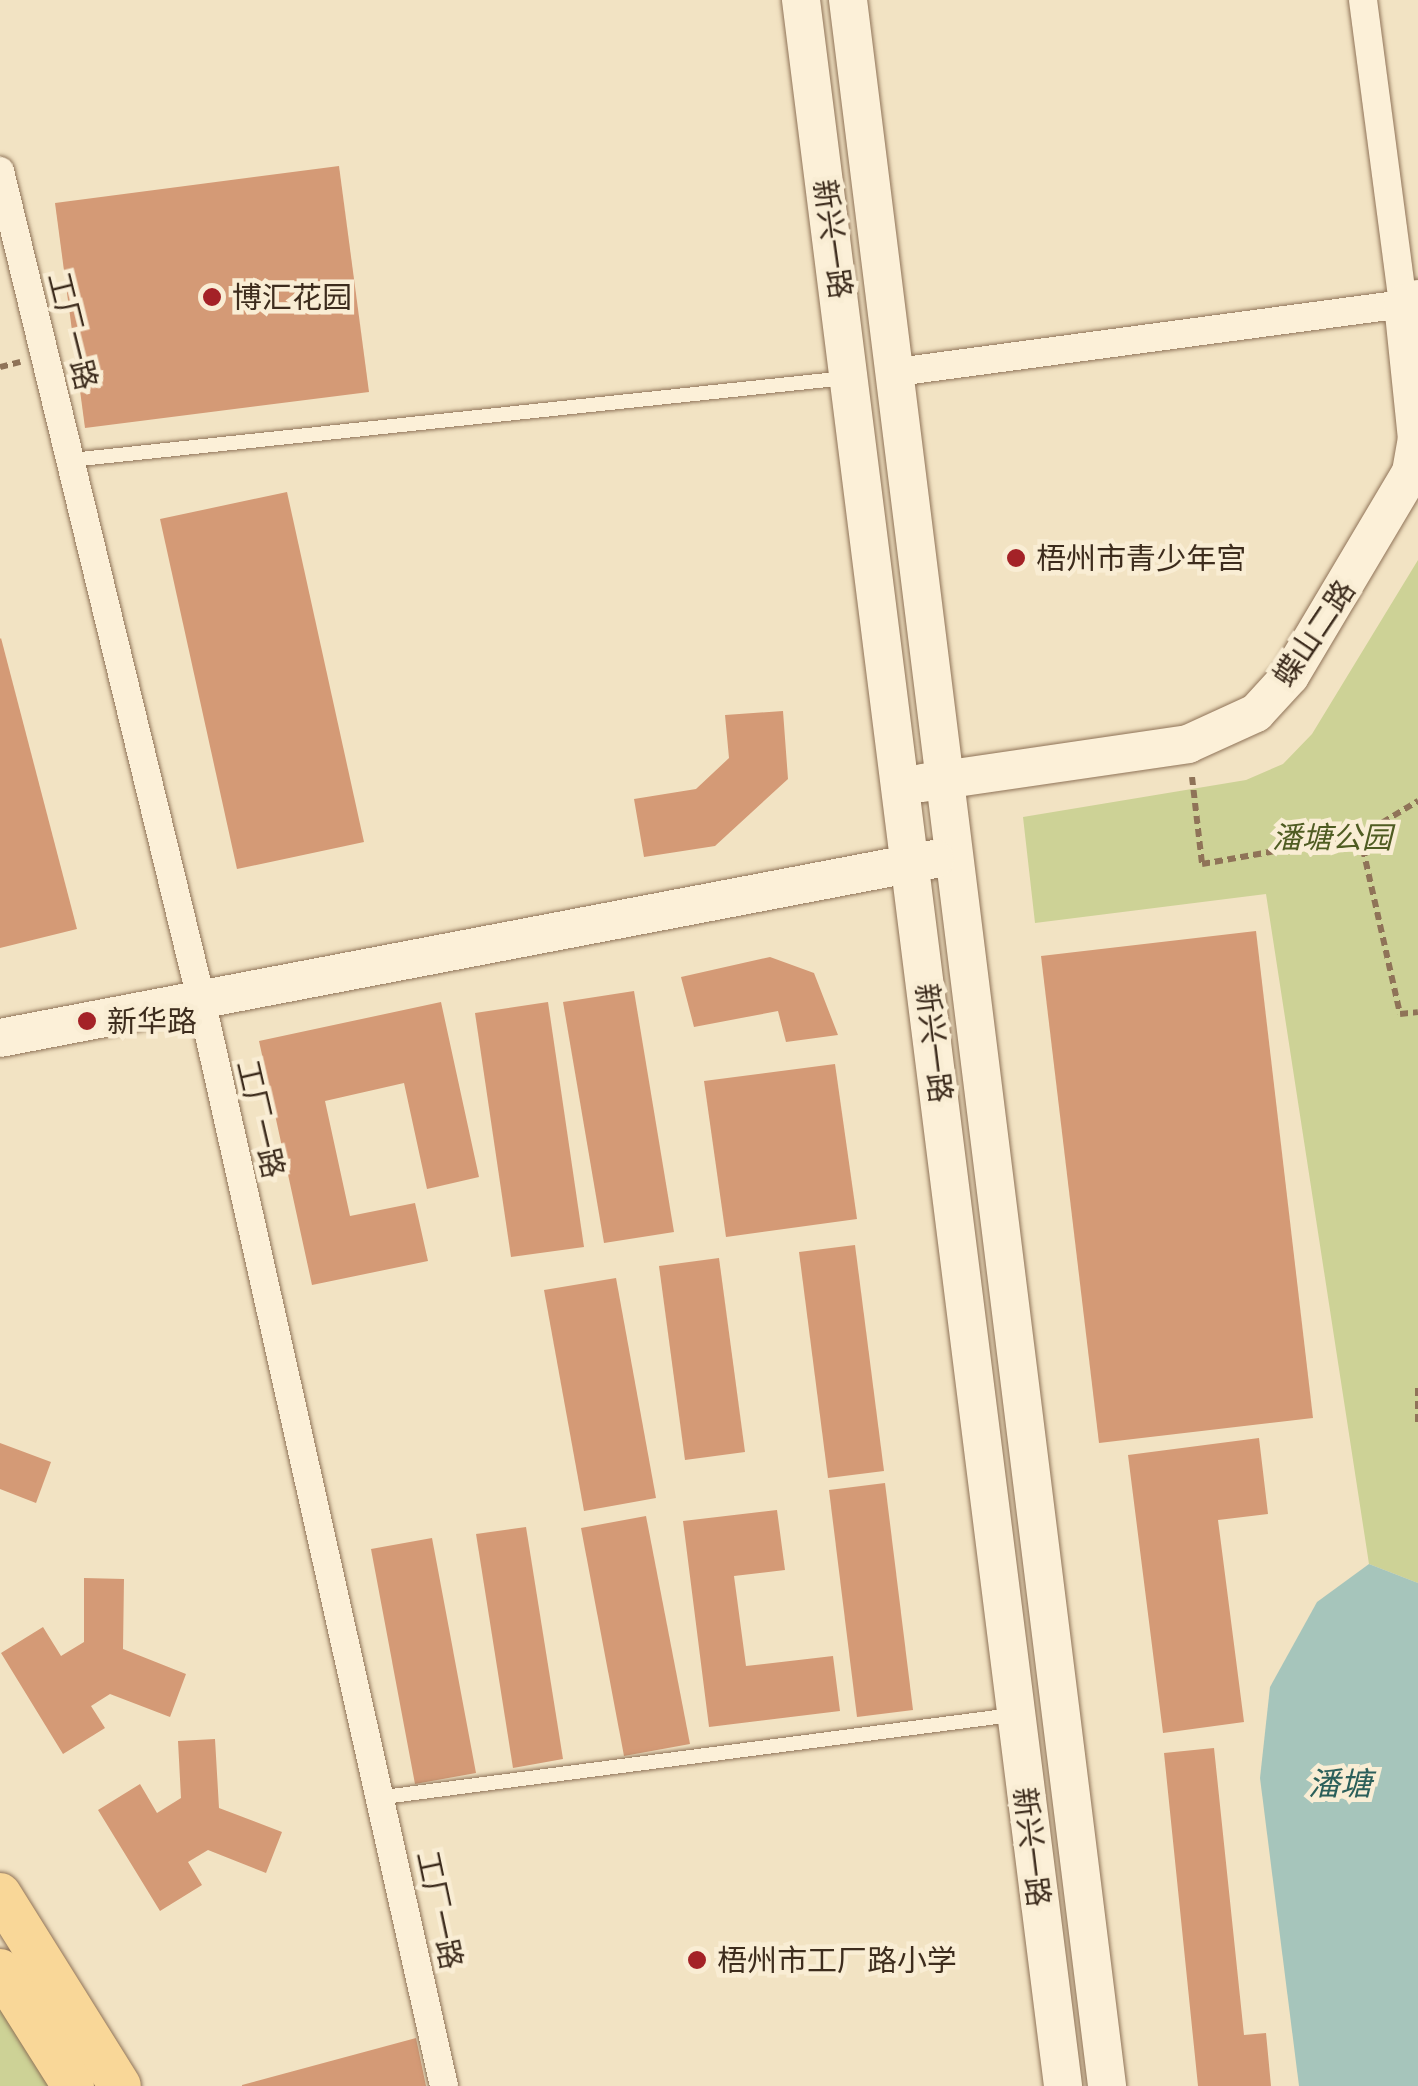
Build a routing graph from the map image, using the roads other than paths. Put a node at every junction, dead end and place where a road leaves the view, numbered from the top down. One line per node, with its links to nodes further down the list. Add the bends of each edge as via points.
1 (801, 0): 7 (main road, 新兴一路)
2 (848, 0): 6 (main road, 新兴一路)
3 (1363, 0): 5 (street)
4 (0, 171): 8 (street, 工厂一路)
5 (1410, 302): 6 (street); 9 (main road, 蝶山二路, via 1417,439 1411,472 1290,676 1256,713 1188,744)
6 (897, 372): 9 (main road, 新兴一路)
7 (852, 377): 8 (lane); 10 (main road, 新兴一路)
8 (71, 460): 13 (street, 工厂一路)
9 (947, 780): 10 (main road, 蝶山二路); 11 (main road, 新兴一路)
10 (900, 786): 12 (main road, 新兴一路)
11 (956, 854): 12 (main road); 23 (main road, 新兴一路)
12 (911, 864): 13 (main road); 15 (main road, 新兴一路)
13 (200, 999): 14 (main road); 16 (street, 工厂一路)
14 (0, 1038)
15 (1016, 1715): 16 (lane); 22 (main road, 新兴一路)
16 (384, 1797): 21 (street, 工厂一路)
17 (0, 1894): 20 (main road)
18 (0, 1970): 19 (main road)
19 (73, 2086)
20 (120, 2086)
21 (444, 2086)
22 (1063, 2086)
23 (1107, 2086)

